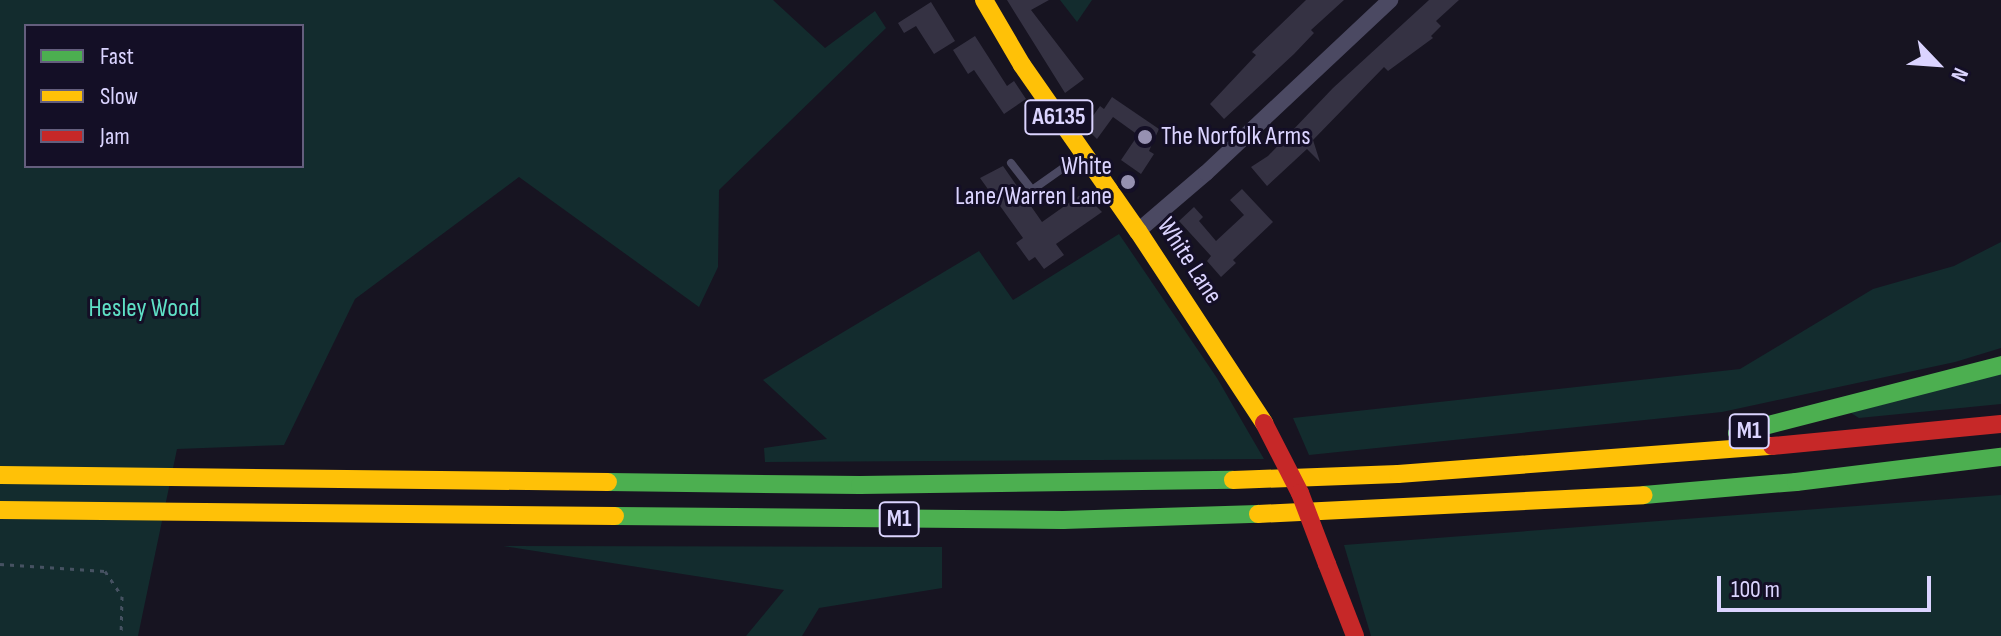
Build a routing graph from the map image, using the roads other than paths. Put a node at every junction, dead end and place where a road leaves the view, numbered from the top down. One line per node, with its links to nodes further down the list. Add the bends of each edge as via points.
1 (984, 0): 3 (main road, White Lane / A6135)
2 (1390, 0): 5 (street)
3 (1084, 153): 4 (lane, via 1032,190); 5 (main road, White Lane / A6135)
4 (1011, 163)
5 (1138, 231): 14 (main road, White Lane / A6135, bridge, via 1264,423 1300,493)
6 (2001, 365): 9 (main road, M1, via 1747,432)
7 (2001, 424): 9 (main road, M1, via 1777,447)
8 (2001, 457): 12 (main road, M1)
9 (1492, 467): 10 (main road, M1, via 1144,482 860,485)
10 (0, 475)
11 (2001, 476): 12 (main road, M1)
12 (1796, 482): 13 (main road, M1, via 1393,510 1063,520)
13 (0, 510)
14 (1355, 636)

